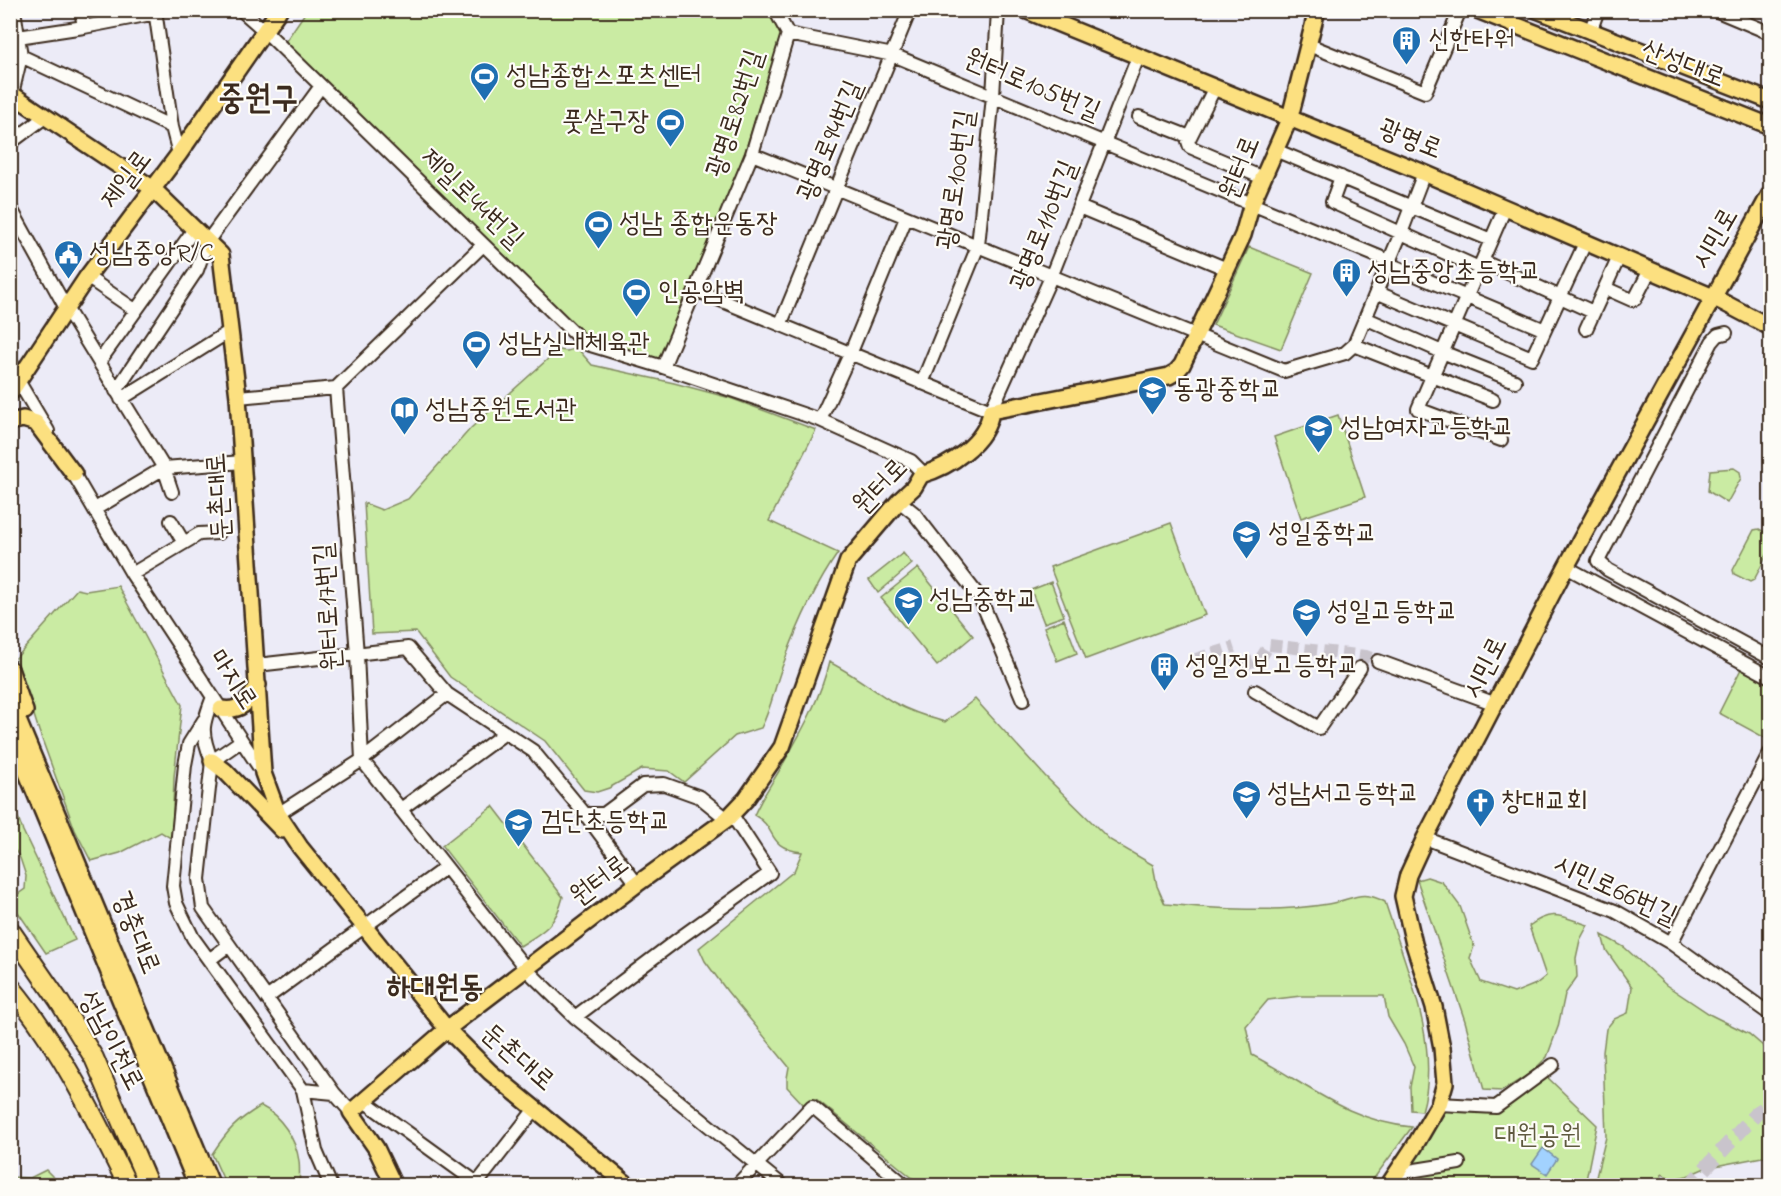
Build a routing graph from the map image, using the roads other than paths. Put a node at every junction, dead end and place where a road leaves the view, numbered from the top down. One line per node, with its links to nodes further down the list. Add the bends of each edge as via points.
1 (14, 10): 21 (street)
2 (81, 10): 16 (street)
3 (241, 10): 17 (street, 제일로44번길)
4 (279, 10): 17 (main road, 제일로)
5 (775, 10): 20 (street, 광명로82번길)
6 (910, 10): 23 (street, 광명로94번길)
7 (998, 10): 29 (street, 광명로100번길)
8 (1025, 10): 25 (main road, 광명로)
9 (1317, 10): 22 (main road, 원터로)
10 (1460, 10): 22 (street, via 1425,92)
11 (1477, 10): 34 (main road, 산성대로)
12 (1537, 10): 18 (main road, 산성대로)
13 (1598, 10): 18 (street)
14 (1715, 10): 19 (street)
15 (155, 12): 16 (street); 35 (street)
16 (84, 27): 21 (street)
17 (265, 31): 26 (street, 제일로44번길); 40 (main road, 제일로)
18 (1590, 32): 30 (main road, 산성대로, via 1750,87)
19 (1770, 33)
20 (788, 34): 23 (street, 원터로105번길); 41 (street, 광명로82번길)
21 (18, 37): 24 (street)
22 (1309, 45): 33 (main road, 원터로)
23 (894, 54): 29 (street, 원터로105번길); 45 (street, 광명로94번길)
24 (21, 56): 28 (street); 35 (street)
25 (1138, 57): 27 (main road, 광명로); 38 (street, 광명로110번길)
26 (321, 86): 57 (street); 59 (street, 제일로44번길)
27 (1215, 87): 33 (main road, 광명로); 36 (street)
28 (11, 93): 31 (main road, 둔촌대로)
29 (993, 96): 38 (street, 원터로105번길); 60 (street, 광명로100번길)
30 (1770, 101)
31 (45, 117): 37 (street); 46 (main road, 둔촌대로)
32 (1139, 117): 36 (street)
33 (1290, 117): 39 (main road, 원터로); 42 (main road, 광명로)
34 (1770, 126)
35 (172, 127): 40 (street)
36 (1190, 136): 44 (street, via 1190,147)
37 (10, 143)
38 (1105, 143): 48 (street, 원터로105번길); 51 (street, 광명로110번길)
39 (1275, 150): 43 (street); 44 (main road, 원터로)
40 (179, 154): 46 (main road, 제일로)
41 (752, 154): 45 (street); 69 (street, 광명로82번길)
42 (1424, 173): 49 (street); 52 (main road, 광명로)
43 (1341, 177): 49 (street); 55 (street, via 1332,202)
44 (1263, 178): 48 (main road, 원터로)
45 (837, 187): 53 (street); 78 (street, 광명로94번길)
46 (152, 188): 54 (main road, 둔촌대로); 66 (main road, 제일로)
47 (1770, 194): 73 (main road, 시민로)
48 (1252, 203): 62 (street, 원터로105번길); 64 (main road, 원터로)
49 (1411, 206): 55 (street); 56 (street)
50 (10, 207): 74 (street)
51 (1079, 207): 64 (street); 67 (street, 광명로110번길)
52 (1505, 208): 56 (street); 58 (main road, 광명로)
53 (906, 218): 60 (street); 87 (street)
54 (195, 228): 57 (main road, 둔촌대로); 75 (street)
55 (1401, 233): 62 (street); 63 (street)
56 (1491, 240): 63 (street)
57 (207, 242): 83 (main road, 둔촌대로, via 220,255); 97 (street, via 197,270)
58 (1585, 243): 61 (main road, 광명로); 72 (street)
59 (483, 245): 91 (street, 제일로44번길, via 584,343); 96 (street)
60 (978, 246): 67 (street); 94 (street, 광명로100번길)
61 (1619, 257): 65 (main road, 광명로); 68 (street)
62 (1388, 262): 70 (street); 71 (street, 원터로105번길)
63 (1480, 265): 71 (street); 72 (street)
64 (1227, 269): 85 (main road, 원터로)
65 (1650, 270): 68 (street, via 1635,299); 73 (main road, 광명로)
66 (87, 277): 74 (main road, 제일로); 75 (street)
67 (1051, 277): 85 (street); 100 (street, 광명로110번길)
68 (1605, 288): 76 (street)
69 (696, 290): 78 (street); 91 (street, 광명로82번길)
70 (1376, 292): 77 (street); 79 (street)
71 (1467, 296): 79 (street); 82 (street, 원터로105번길)
72 (1560, 296): 76 (street); 82 (street)
73 (1713, 297): 80 (main road, 광명로); 114 (main road, 시민로)
74 (66, 308): 89 (street); 95 (main road, 제일로)
75 (135, 310): 89 (street)
76 (1593, 312): 81 (street)
77 (1365, 318): 86 (street); 88 (street)
78 (781, 323): 87 (street)
79 (1453, 326): 82 (street, via 1532,358); 88 (street)
80 (1770, 327)
81 (1586, 328)
82 (1545, 330)
83 (230, 331): 97 (street); 98 (main road, 둔촌대로)
84 (1726, 333): 117 (street, via 1712,342 1598,561)
85 (1196, 335): 86 (street, via 1284,371 1345,353); 100 (main road, 원터로, via 1182,365 1169,376)
86 (1354, 345): 92 (street)
87 (851, 352): 94 (street); 101 (street)
88 (1442, 352): 92 (street); 93 (street)
89 (99, 362): 97 (street)
90 (10, 367): 95 (street, 마지로)
91 (663, 367): 101 (street, 제일로44번길)
92 (1431, 376): 99 (street); 103 (street, via 1418,409)
93 (1515, 381)
94 (921, 383): 100 (street)
95 (14, 387): 106 (street, 마지로)
96 (336, 388): 98 (street); 116 (street, 원터로17번길)
97 (118, 395): 105 (street)
98 (238, 398): 104 (main road, 둔촌대로)
99 (1493, 400)
100 (991, 411): 107 (main road, 원터로, via 990,420 967,450 936,471)
101 (820, 420): 107 (street, 제일로44번길, via 911,461)
102 (10, 422): 106 (main road, via 23,419 36,423)
103 (1501, 441)
104 (243, 462): 105 (street); 119 (main road, 둔촌대로)
105 (164, 468): 108 (street); 110 (street)
106 (74, 474): 110 (street, 마지로)
107 (921, 475): 109 (main road, 원터로)
108 (172, 492)
109 (899, 501): 126 (street, via 914,513 980,598); 142 (main road, 원터로, via 848,561 782,747 746,800)
110 (95, 509): 115 (street, 마지로)
111 (171, 521): 113 (street)
112 (219, 533): 113 (street, via 199,534)
113 (184, 543): 115 (street)
114 (1566, 567): 122 (street); 129 (main road, 시민로)
115 (132, 574): 128 (street, 마지로)
116 (357, 654): 119 (street); 125 (street, via 408,648); 137 (street, 원터로17번길)
117 (1770, 658)
118 (1378, 661): 129 (street)
119 (257, 665): 123 (main road, 둔촌대로)
120 (1360, 668): 124 (street, via 1319,728)
121 (10, 669): 149 (main road)
122 (1770, 677)
123 (258, 685): 128 (main road, via 242,706 231,710); 138 (main road, 둔촌대로)
124 (1255, 691)
125 (447, 694): 132 (street); 137 (street)
126 (1023, 700)
127 (10, 701): 149 (main road, 경충대로)
128 (217, 703): 130 (street); 133 (street, 마지로)
129 (1496, 704): 143 (main road, 시민로)
130 (204, 720): 135 (street); 136 (street, via 204,741)
131 (10, 732): 166 (main road, 경충대로)
132 (505, 733): 139 (street); 141 (street, via 533,751)
133 (241, 741): 136 (street, 마지로); 138 (street)
134 (1770, 753): 150 (street)
135 (186, 757): 136 (street, via 199,750); 152 (street, via 173,886 182,918)
136 (212, 760): 144 (main road); 151 (street, via 200,893 203,908)
137 (362, 760): 139 (street); 140 (street)
138 (264, 773): 140 (main road, 둔촌대로)
139 (401, 809): 145 (street)
140 (278, 814): 144 (main road, 둔촌대로)
141 (585, 814): 142 (street, via 604,814 643,785 664,784 700,797); 146 (street)
142 (729, 817): 146 (main road, 원터로); 157 (street, via 770,873)
143 (1425, 838): 150 (street, 시민로66번길, via 1614,911); 163 (main road, 시민로, via 1403,896 1442,1048 1445,1083)
144 (300, 847): 147 (main road, 둔촌대로)
145 (445, 868): 147 (street); 153 (street)
146 (638, 884): 153 (main road, 원터로)
147 (364, 927): 155 (street); 158 (main road, 둔촌대로)
148 (10, 930): 172 (highway, 성남이천로, via 94,1058)
149 (108, 933): 175 (main road, 경충대로)
150 (1671, 943): 156 (street, 시민로66번길)
151 (229, 945): 152 (street); 155 (street)
152 (209, 960): 160 (street)
153 (526, 969): 157 (street); 158 (main road, 원터로)
154 (10, 986): 171 (highway, 성남이천로, via 62,1059)
155 (268, 997): 161 (street)
156 (1770, 1014)
157 (575, 1017): 167 (street)
158 (447, 1029): 162 (main road); 164 (main road, 둔촌대로, via 490,1072)
159 (1553, 1065): 163 (street, via 1496,1107)
160 (303, 1090): 161 (street); 176 (street, via 316,1150)
161 (334, 1093): 165 (street)
162 (364, 1101): 165 (main road); 170 (street)
163 (1439, 1104): 169 (main road, 시민로)
164 (535, 1108): 170 (street); 178 (main road, 둔촌대로)
165 (351, 1112): 177 (main road)
166 (171, 1125): 173 (main road); 174 (main road, 경충대로)
167 (756, 1163): 179 (street); 180 (street); 181 (street, via 812,1106)
168 (1459, 1163): 169 (street)
169 (1393, 1179)
170 (476, 1184)
171 (128, 1185)
172 (149, 1185)
173 (184, 1185)
174 (197, 1185)
175 (212, 1185)
176 (331, 1185)
177 (394, 1185)
178 (629, 1185)
179 (736, 1185)
180 (783, 1185)
181 (906, 1185)

